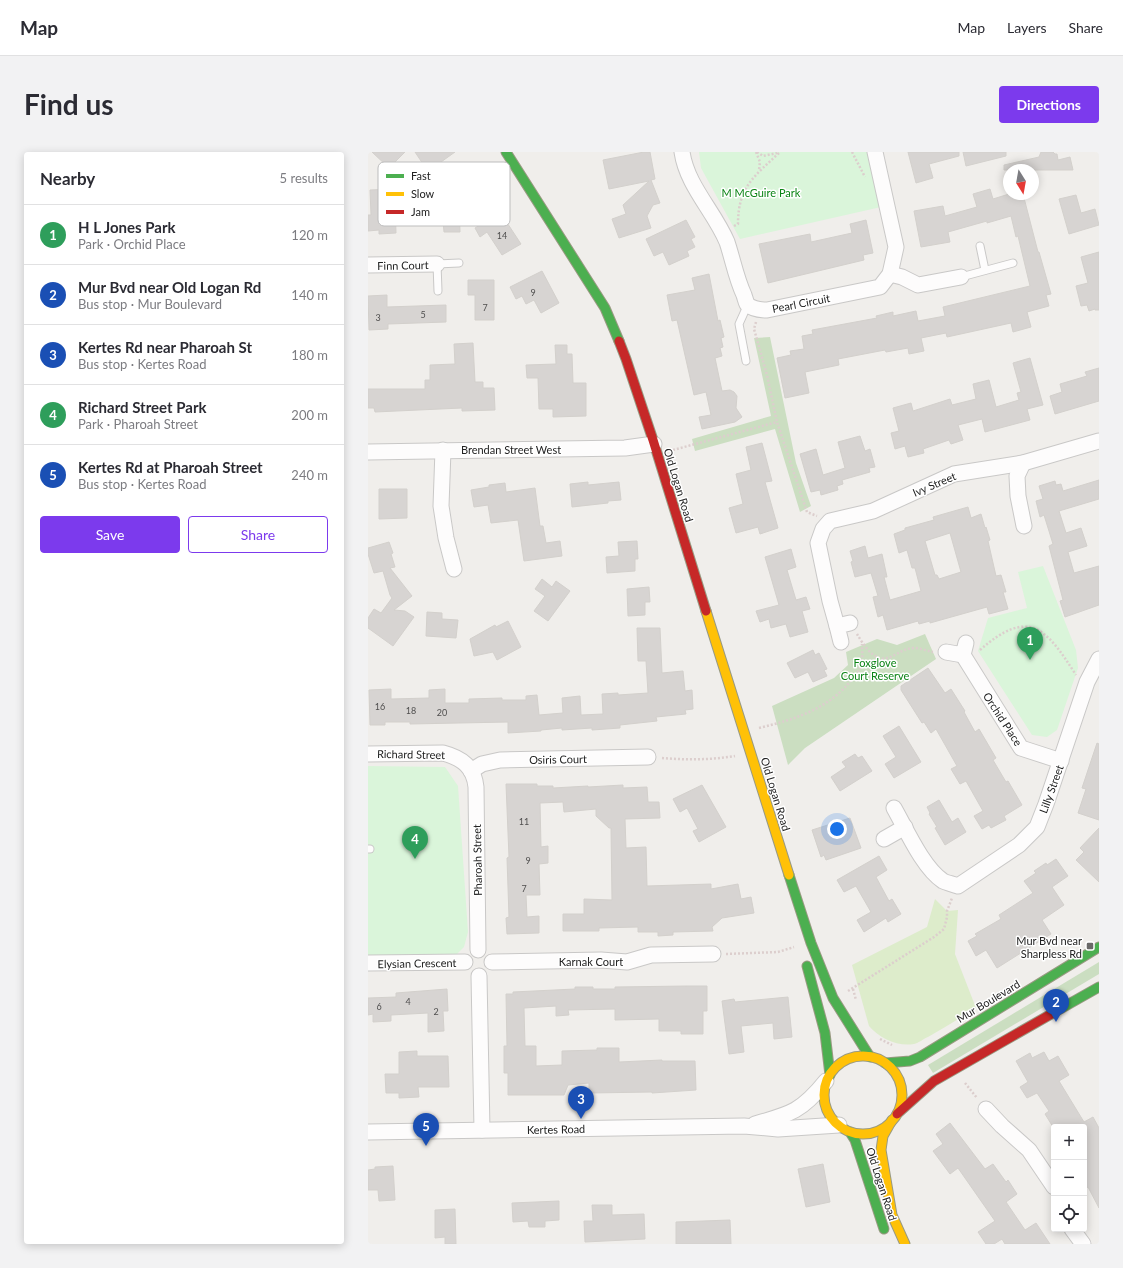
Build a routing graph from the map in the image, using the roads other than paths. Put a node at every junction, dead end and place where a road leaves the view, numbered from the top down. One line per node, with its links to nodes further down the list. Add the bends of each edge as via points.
1 (506, 152): 16 (main road, Old Logan Road, via 605,308 626,359)
2 (682, 152): 13 (street, via 691,180 722,231 741,289)
3 (875, 152): 10 (street, via 896,247)
4 (980, 246): 9 (lane)
5 (459, 263): 7 (lane, Finn Court)
6 (1013, 263): 9 (lane)
7 (438, 264): 8 (street, Finn Court); 12 (lane, Finn Court)
8 (368, 265)
9 (985, 270): 11 (lane)
10 (890, 274): 11 (street, via 918,285); 13 (street, Pearl Circuit, via 880,287 767,310)
11 (960, 277)
12 (438, 291)
13 (753, 307): 14 (lane, via 739,324)
14 (746, 361)
15 (1099, 441): 19 (street, Ivy Street)
16 (654, 444): 17 (street, Brendan Street West, via 625,448); 32 (main road, Old Logan Road)
17 (442, 450): 18 (street, Brendan Street West); 21 (street, via 441,506)
18 (368, 452)
19 (1023, 463): 20 (street, via 1017,476); 22 (street, Ivy Street, via 954,474 874,511 827,525 818,543 830,601 847,627)
20 (1024, 526)
21 (454, 569)
22 (841, 642)
23 (940, 652): 27 (street, Orchid Place, via 969,650 1021,748)
24 (1099, 659): 27 (street, Lilly Street, via 1087,682)
25 (368, 754): 28 (street, Richard Street, via 443,753 454,756)
26 (648, 757): 28 (street, Osiris Court, via 500,760 482,764)
27 (1061, 761): 30 (street, Lilly Street, via 1037,826 1019,845 958,886 944,881 933,872)
28 (471, 770): 36 (street, Pharoah Street, via 476,787)
29 (894, 808): 30 (street)
30 (905, 827): 31 (street)
31 (884, 839)
32 (780, 847): 33 (main road, Old Logan Road); 43 (main road, Old Logan Road, via 811,943 833,998)
33 (797, 930)
34 (801, 945): 45 (main road, via 818,1001 829,1053)
35 (1099, 948): 44 (main road, Mur Boulevard, via 920,1057 910,1061)
36 (478, 950): 38 (street, via 471,952); 39 (street, via 488,953)
37 (713, 954): 39 (street, Karnak Court, via 651,955 626,962)
38 (465, 962): 40 (street, Elysian Crescent); 41 (street, via 469,972)
39 (492, 962): 41 (street, via 489,972)
40 (368, 963)
41 (479, 976): 50 (street)
42 (1099, 988): 47 (main road, via 934,1081)
43 (870, 1057): 44 (main road); 45 (main road, via 858,1056 847,1060 837,1066)
44 (885, 1063): 47 (main road, via 900,1083 902,1095)
45 (828, 1078): 48 (street, Kertes Road, via 808,1102 791,1113); 49 (main road, via 824,1093 825,1105 830,1116)
46 (986, 1109): 52 (street, via 1029,1150)
47 (894, 1117): 49 (main road, via 883,1128 873,1132 861,1134); 55 (main road, Old Logan Road, via 883,1136 881,1150 892,1215)
48 (744, 1126): 49 (street, Kertes Road, via 778,1129); 50 (street, Kertes Road)
49 (844, 1128): 54 (main road, Old Logan Road, via 855,1140 880,1219)
50 (482, 1130): 51 (street, Kertes Road)
51 (368, 1132)
52 (1051, 1183)
53 (1074, 1232): 56 (street)
54 (889, 1238)
55 (905, 1244)
56 (1083, 1244)

